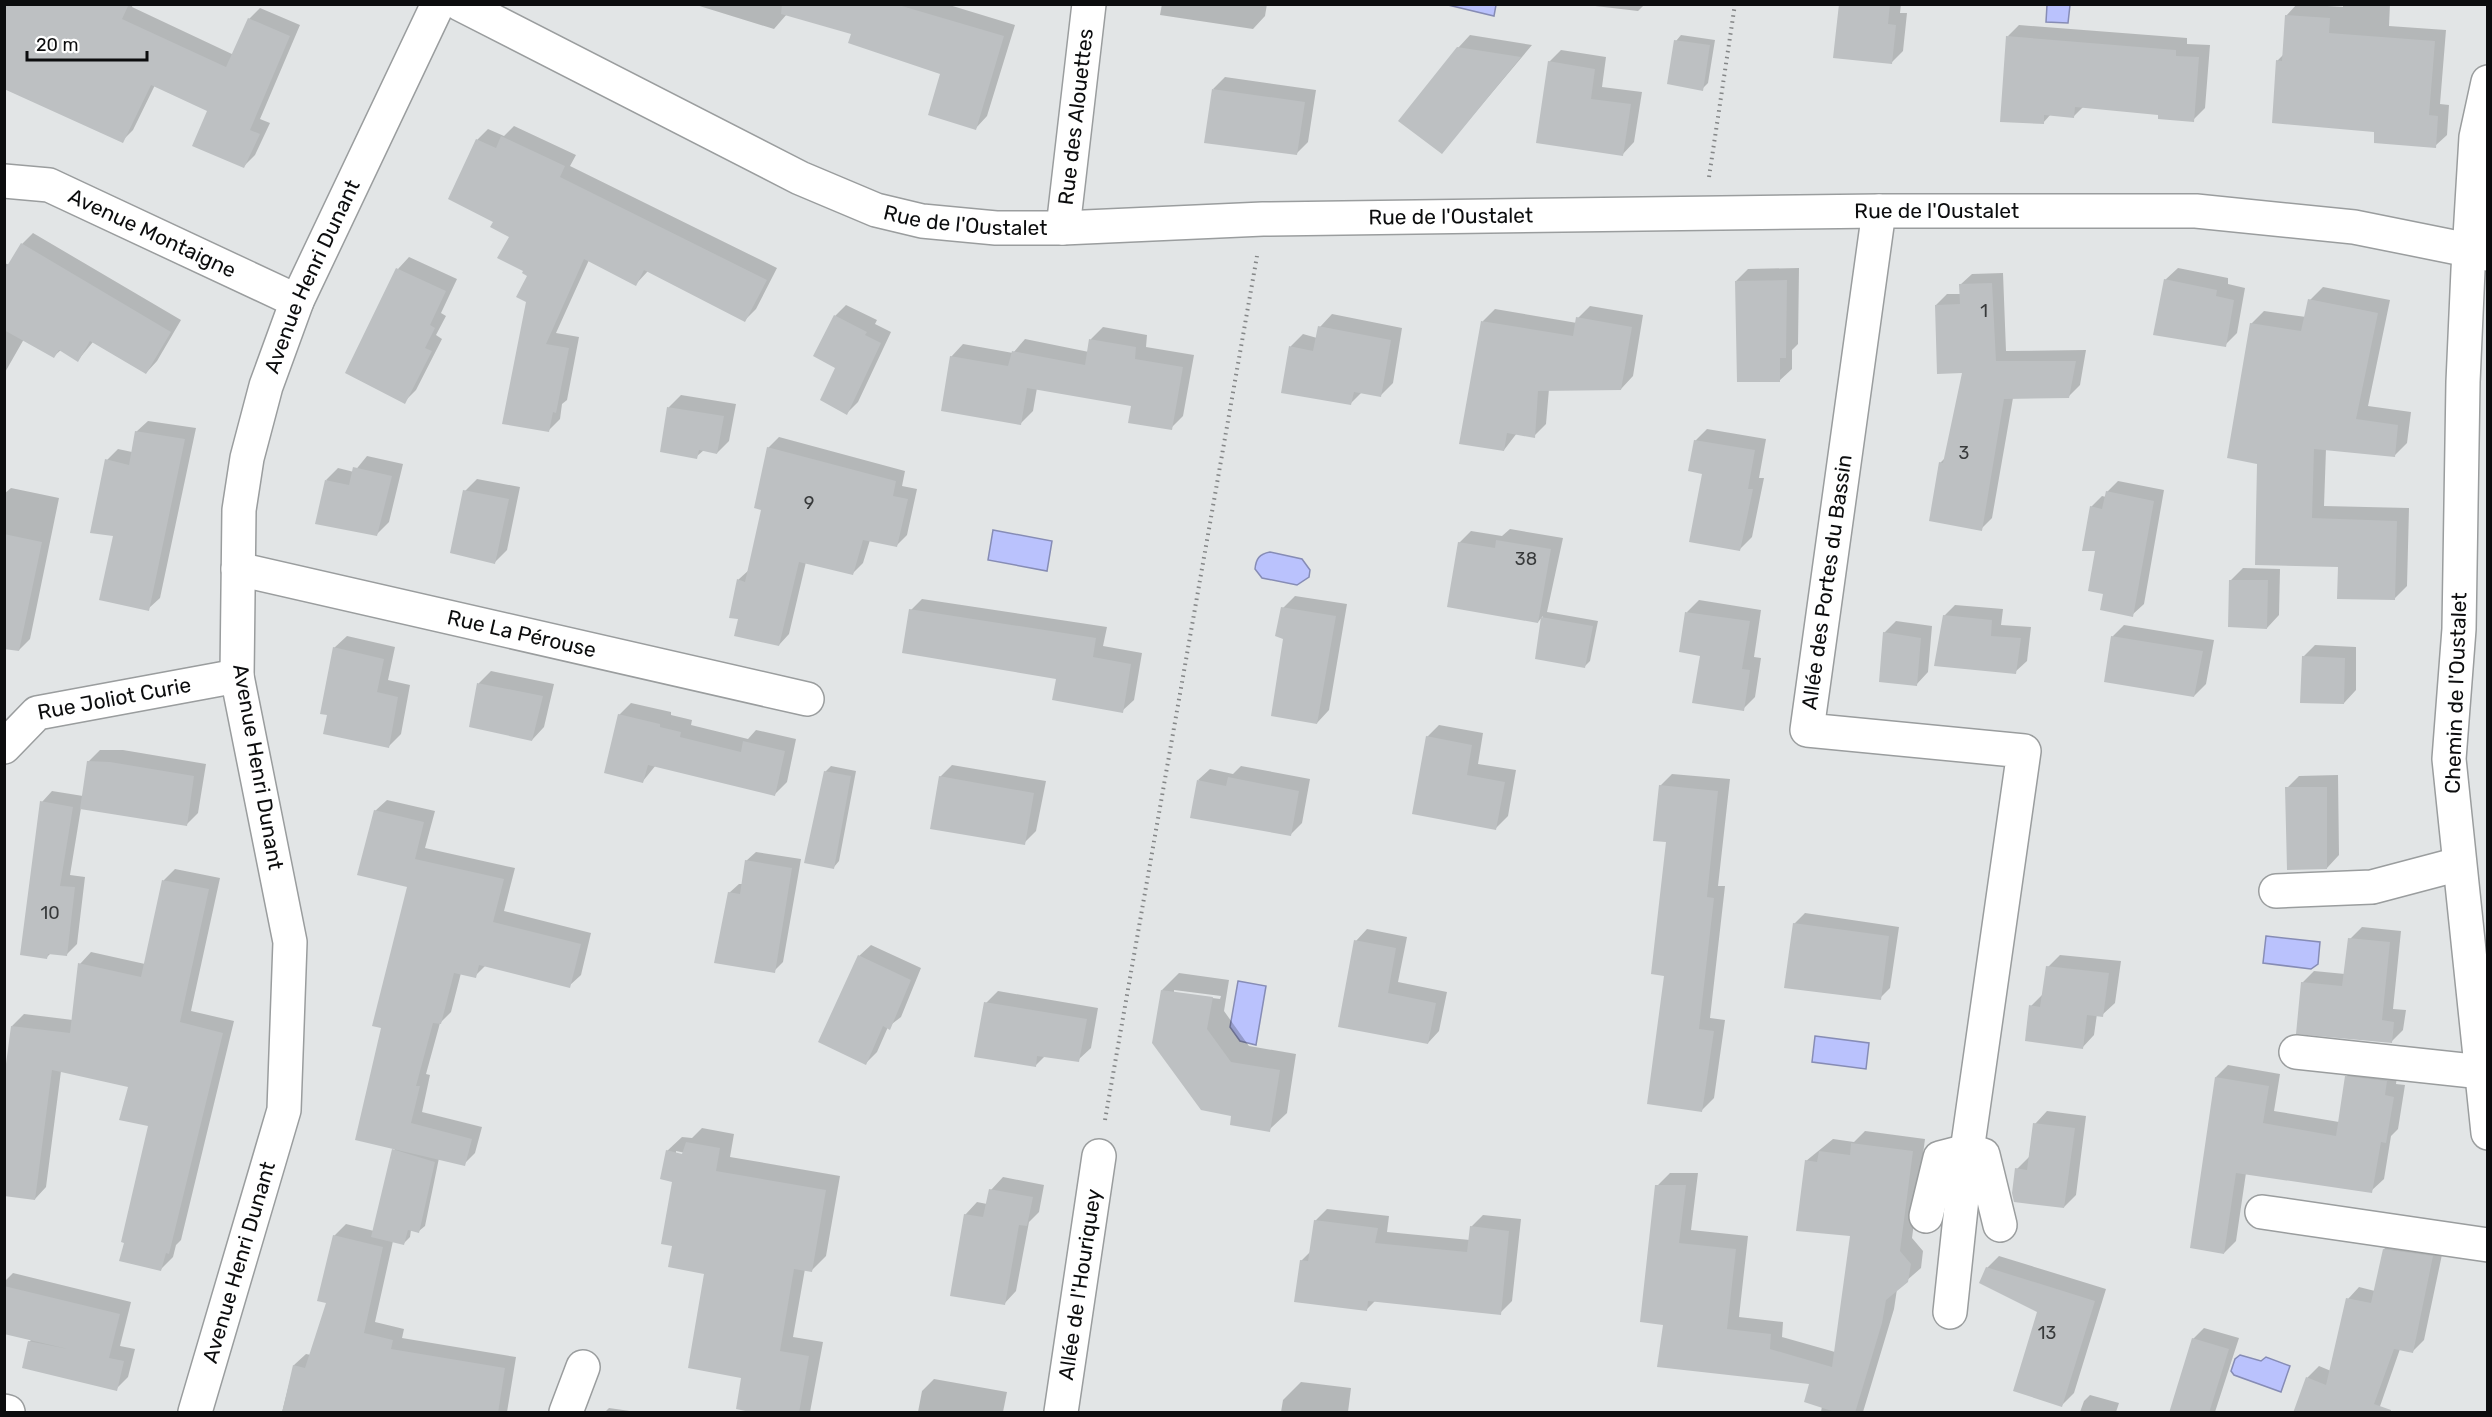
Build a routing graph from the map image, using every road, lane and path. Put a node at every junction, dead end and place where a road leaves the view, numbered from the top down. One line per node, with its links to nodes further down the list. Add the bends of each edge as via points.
1 (438, 4): 12 (street, Avenue Henri Dunant)
2 (460, 4): 10 (street, Rue de l'Oustalet, via 800,178 876,210 960,226)
3 (1089, 4): 10 (street, Rue des Alouettes)
4 (1735, 4): 7 (path)
5 (2487, 82): 11 (street, Chemin de l'Oustalet, via 2476,137)
6 (4, 181): 12 (street, Avenue Montaigne, via 49,185)
7 (1707, 184)
8 (1879, 211): 9 (street, Rue de l'Oustalet); 11 (street, Rue de l'Oustalet, via 2196,211 2355,227); 23 (street, Allée des Portes du Bassin, via 1807,730 2024,751)
9 (1263, 219): 10 (street, Rue de l'Oustalet); 24 (path)
10 (1063, 228)
11 (2479, 252): 14 (street, Chemin de l'Oustalet, via 2463,381)
12 (297, 301): 13 (street, Avenue Henri Dunant, via 266,386 248,458 239,510)
13 (238, 569): 15 (street, Avenue Henri Dunant); 16 (street, Rue La Pérouse)
14 (2473, 631): 18 (street, Chemin de l'Oustalet, via 2450,759)
15 (237, 676): 17 (street, Rue Joliot Curie, via 37,713); 31 (street, Avenue Henri Dunant, via 290,942 284,1110)
16 (807, 699)
17 (4, 747)
18 (2459, 864): 19 (street, via 2372,887); 21 (street, Chemin de l'Oustalet)
19 (2276, 891)
20 (2296, 1052): 21 (street)
21 (2482, 1072): 22 (street, Chemin de l'Oustalet)
22 (2487, 1133)
23 (1967, 1151): 26 (street, via 1940,1158); 27 (street, via 1983,1155); 29 (street)
24 (1099, 1156): 33 (street, Allée de l'Houriquey)
25 (2262, 1212): 28 (street)
26 (1926, 1216)
27 (2000, 1226)
28 (2487, 1245)
29 (1950, 1312)
30 (583, 1367): 32 (street)
31 (195, 1413)
32 (566, 1413)
33 (1061, 1413)

